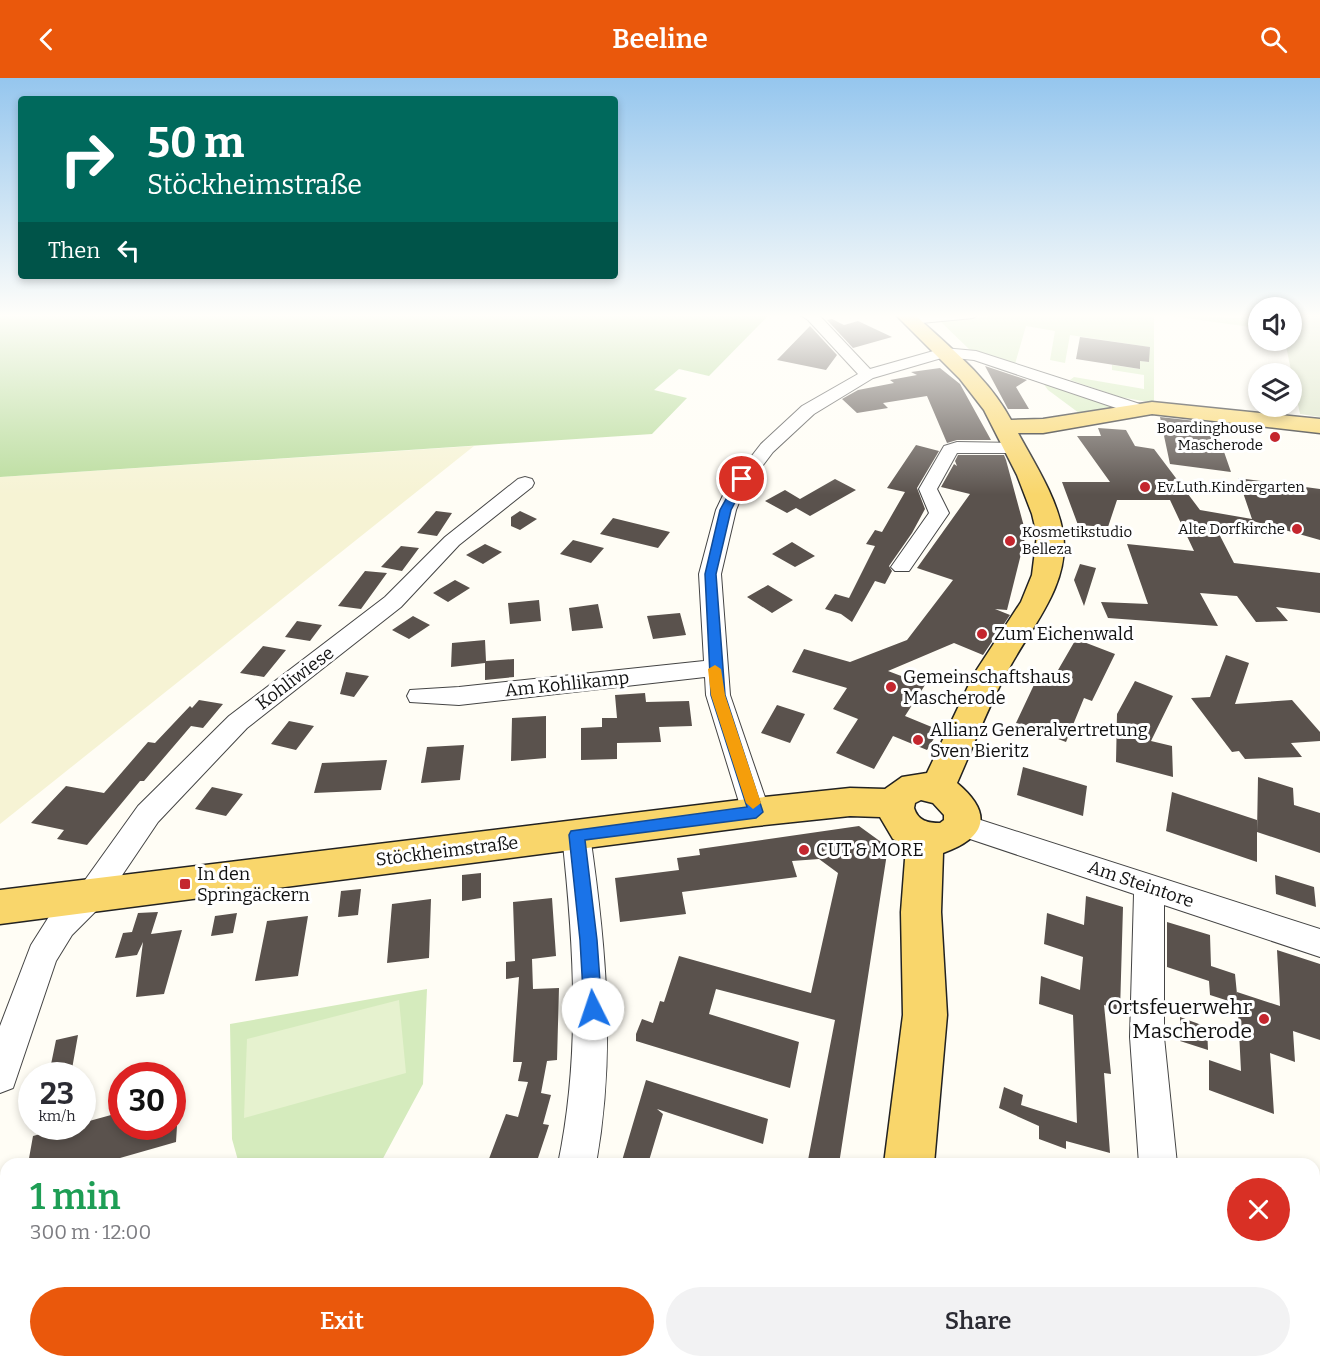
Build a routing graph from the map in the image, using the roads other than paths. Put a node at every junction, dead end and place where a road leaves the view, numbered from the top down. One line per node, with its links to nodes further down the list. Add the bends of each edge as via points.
1 (964, 374): 6 (main road, via 988,400)
2 (1030, 374): 4 (street)
3 (867, 375): 9 (street, via 789,426 735,489 710,574)
4 (1137, 410): 5 (main road, via 1168,409); 6 (main road, via 1055,424)
5 (1318, 426)
6 (1010, 437): 8 (street, via 950,450 928,489 939,513); 11 (main road, via 1049,528 1046,575 1035,602 981,691)
7 (525, 483): 18 (street, Kohliwiese, via 452,541 393,602 267,698 208,749 148,814)
8 (902, 567)
9 (715, 668): 10 (street, Am Kohlikamp, via 459,696); 13 (street, via 718,695)
10 (419, 696)
11 (937, 789): 12 (main road, via 915,787 899,795); 14 (main road, via 959,804)
12 (895, 803): 13 (main road, Stöckheimstraße, via 850,802); 16 (main road, via 895,811 905,827)
13 (756, 812): 15 (main road, Stöckheimstraße)
14 (962, 825): 16 (main road, via 944,839); 17 (street, Am Steintore)
15 (576, 835): 18 (main road, Stöckheimstraße); 22 (street, via 593,1009 590,1095)
16 (925, 838): 23 (main road, via 921,912 925,1015)
17 (1149, 887): 20 (street, Am Steintore); 24 (street, via 1147,1037)
18 (91, 896): 19 (main road, Stöckheimstraße); 21 (street, via 61,925 42,955)
19 (0, 907)
20 (1320, 943)
21 (0, 1075)
22 (578, 1158)
23 (910, 1158)
24 (1157, 1158)

